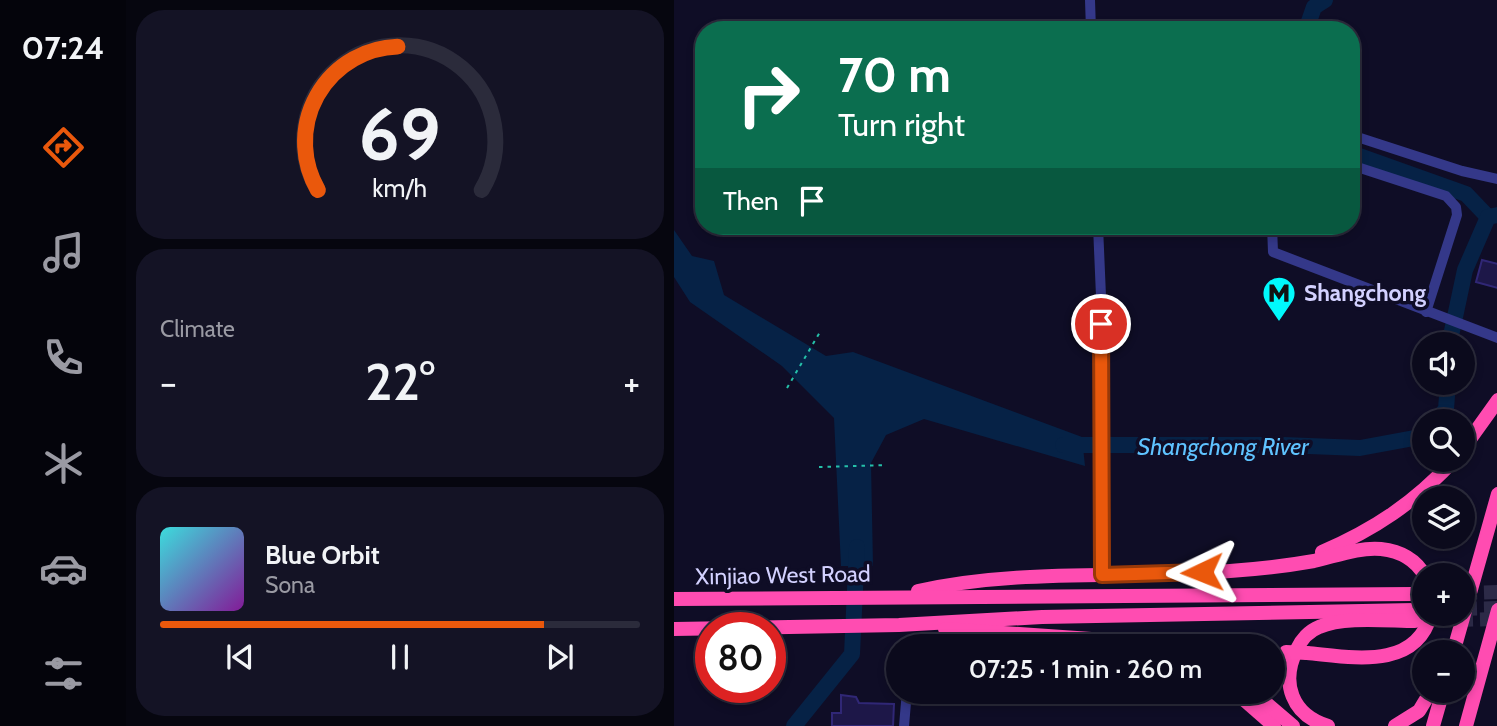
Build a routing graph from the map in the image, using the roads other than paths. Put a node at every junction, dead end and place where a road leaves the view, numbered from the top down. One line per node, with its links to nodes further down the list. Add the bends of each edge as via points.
1 (1090, 0): 2 (street)
2 (1091, 21)
3 (1360, 138): 5 (street)
4 (1360, 168): 8 (street, via 1446,196 1456,207)
5 (1497, 179)
6 (1098, 235): 16 (street)
7 (1272, 235): 8 (street, via 1273,252)
8 (1426, 312): 9 (street)
9 (1497, 338)
10 (1497, 400): 11 (highway)
11 (1475, 432)
12 (1441, 472): 15 (highway, via 1364,534 1290,563)
13 (1497, 494): 26 (highway)
14 (1415, 563): 15 (highway, via 1394,552 1372,549)
15 (1260, 569): 16 (highway)
16 (1102, 575): 18 (highway, via 945,585)
17 (1412, 594): 18 (highway)
18 (892, 597): 19 (highway, Xinjiao West Road)
19 (674, 599)
20 (1497, 610): 39 (highway)
21 (899, 625): 23 (highway); 24 (highway); 36 (highway, via 1030,617 1415,615 1328,624 1308,633 1293,657 1288,679 1302,712)
22 (1427, 626): 27 (highway, bridge, via 1411,646 1383,657)
23 (674, 629)
24 (981, 632): 25 (highway)
25 (1012, 634)
26 (1455, 640)
27 (1285, 651)
28 (1424, 703): 37 (highway)
29 (1440, 703): 38 (highway)
30 (906, 704): 33 (street)
31 (1249, 704): 34 (highway)
32 (1267, 704): 35 (highway)
33 (904, 726)
34 (1274, 726)
35 (1293, 726)
36 (1328, 726)
37 (1394, 726)
38 (1434, 726)
39 (1466, 726)

